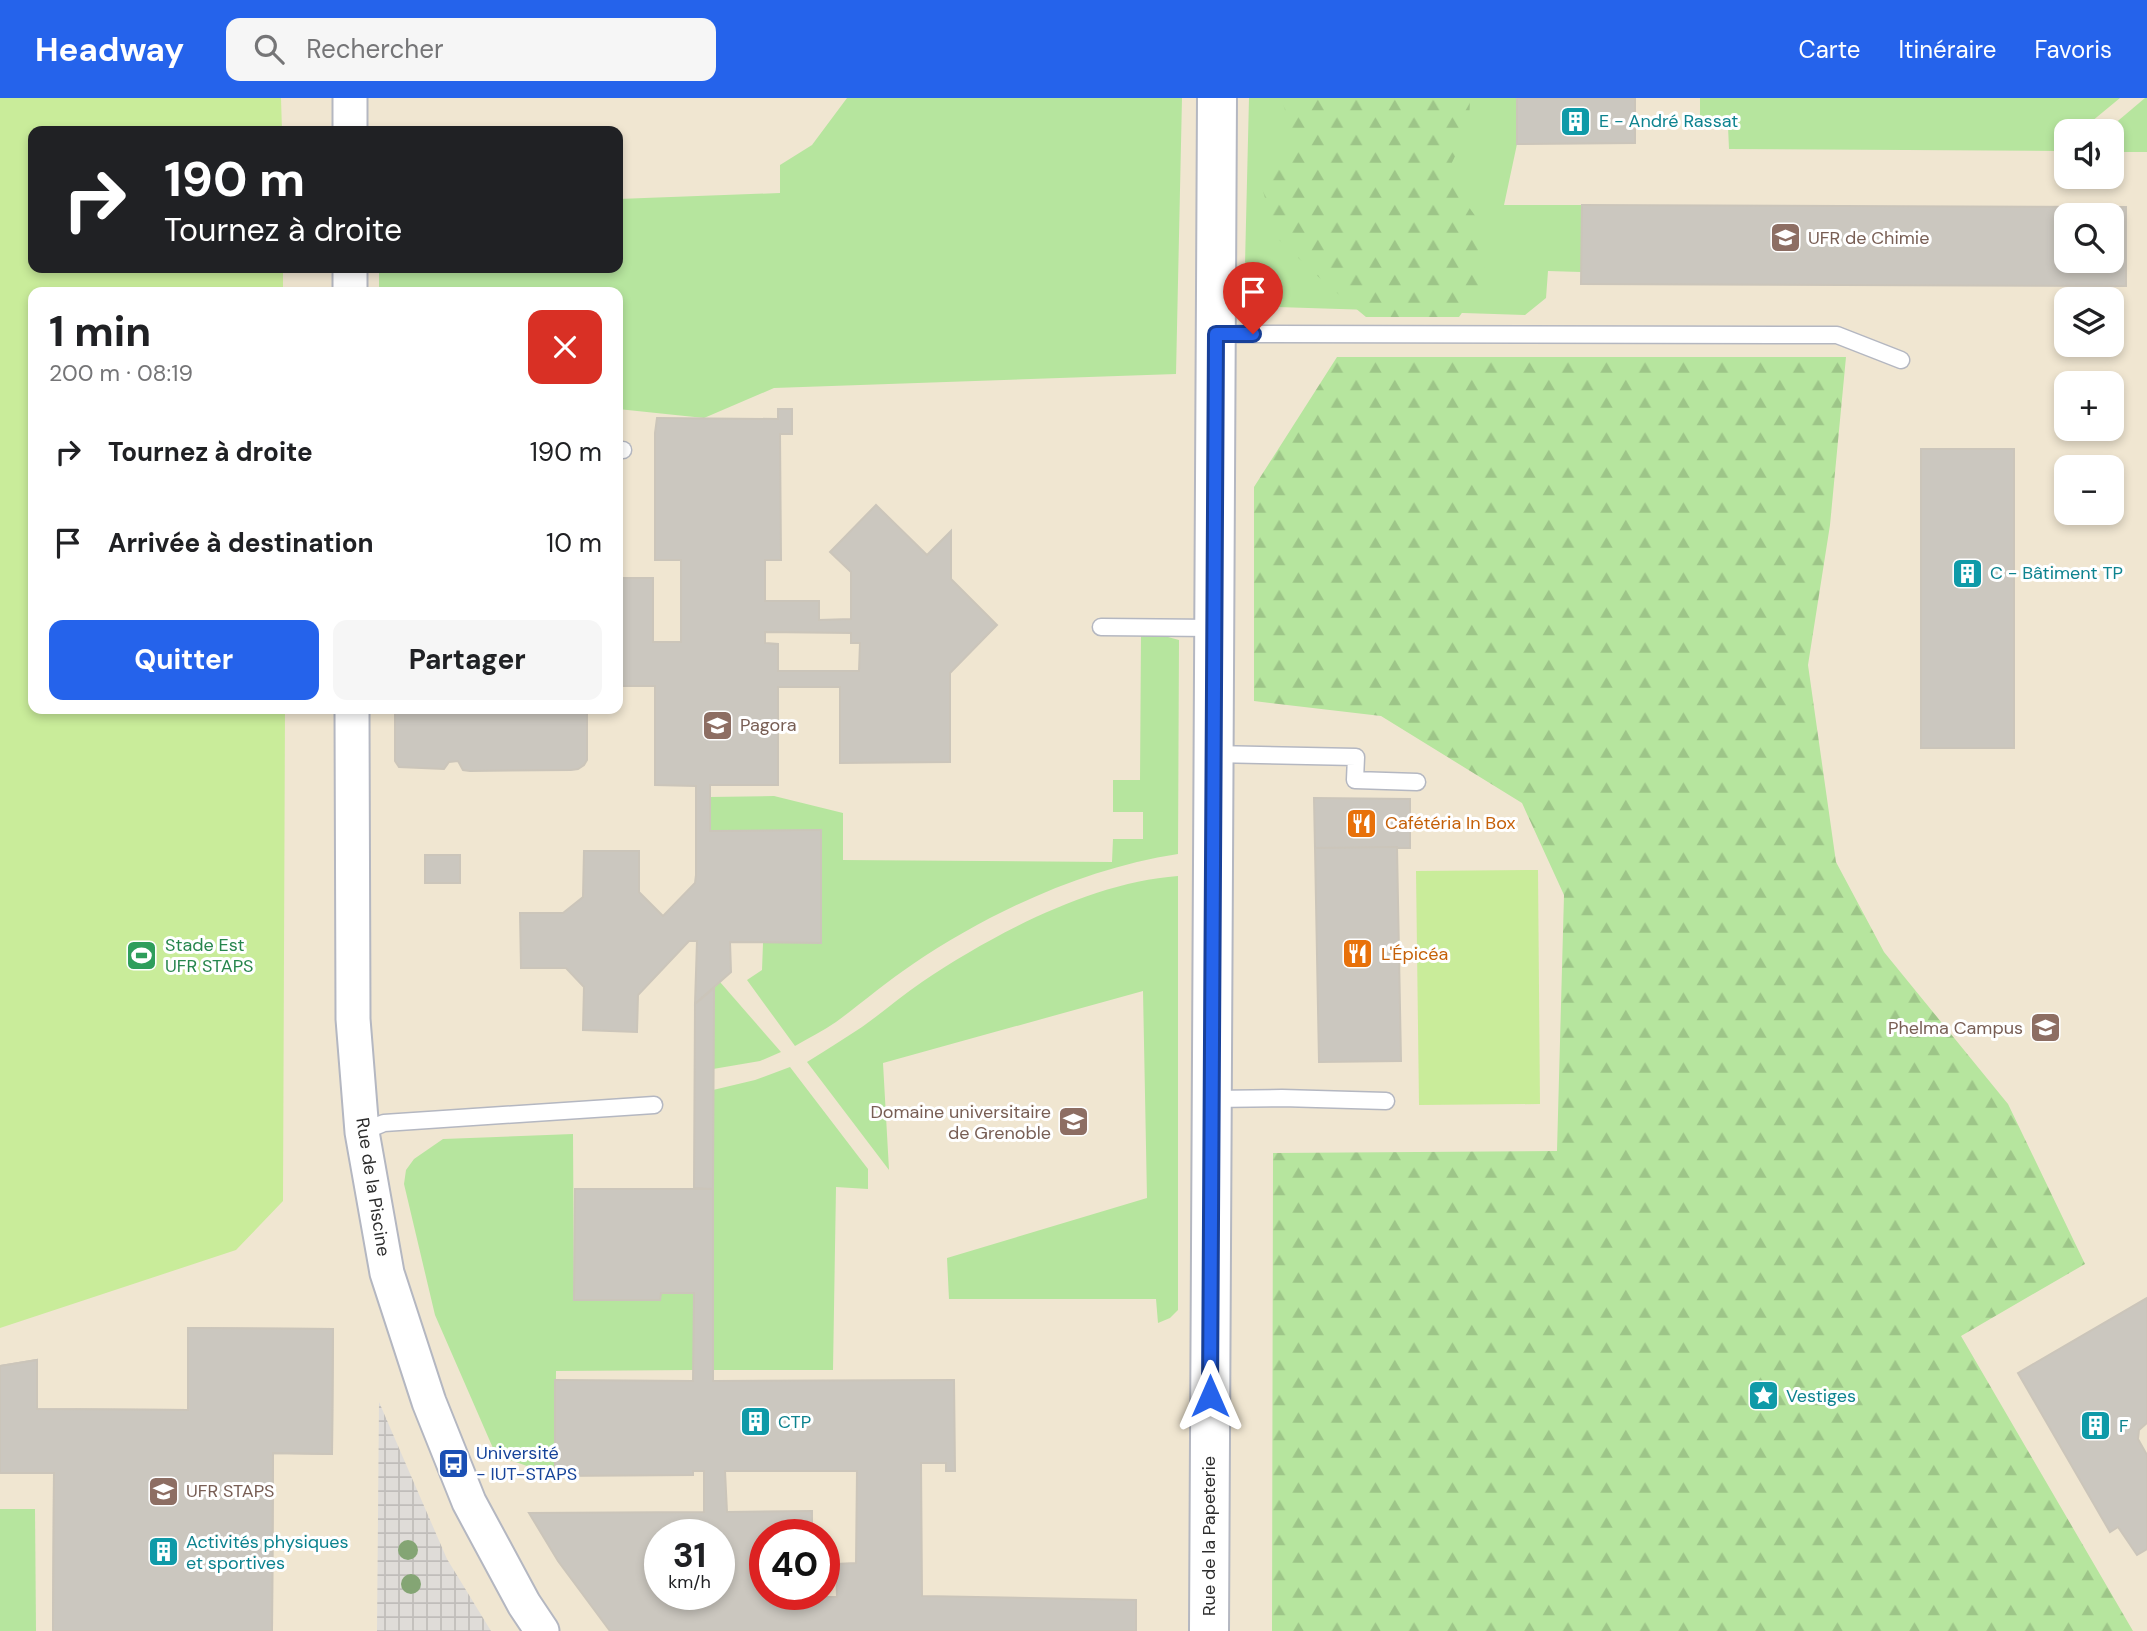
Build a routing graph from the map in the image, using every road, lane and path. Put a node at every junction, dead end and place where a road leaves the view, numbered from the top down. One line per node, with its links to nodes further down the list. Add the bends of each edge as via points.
1 (349, 98): 3 (street)
2 (1217, 98): 4 (street, Rue de la Papeterie)
3 (349, 126)
4 (1216, 334): 5 (lane, via 1837,335); 7 (street, Rue de la Papeterie)
5 (1901, 360)
6 (1101, 627): 7 (lane)
7 (1214, 628): 9 (street, Rue de la Papeterie)
8 (352, 714): 14 (street, Rue de la Piscine, via 353,1019)
9 (1213, 754): 10 (lane, via 1356,757 1355,780); 11 (street, Rue de la Papeterie)
10 (1417, 782)
11 (1211, 1100): 12 (lane); 16 (street, Rue de la Papeterie)
12 (1386, 1101)
13 (654, 1105): 14 (lane, via 384,1123)
14 (362, 1132): 15 (street, Rue de la Piscine, via 387,1273 429,1402 469,1502)
15 (542, 1631)
16 (1209, 1631)

